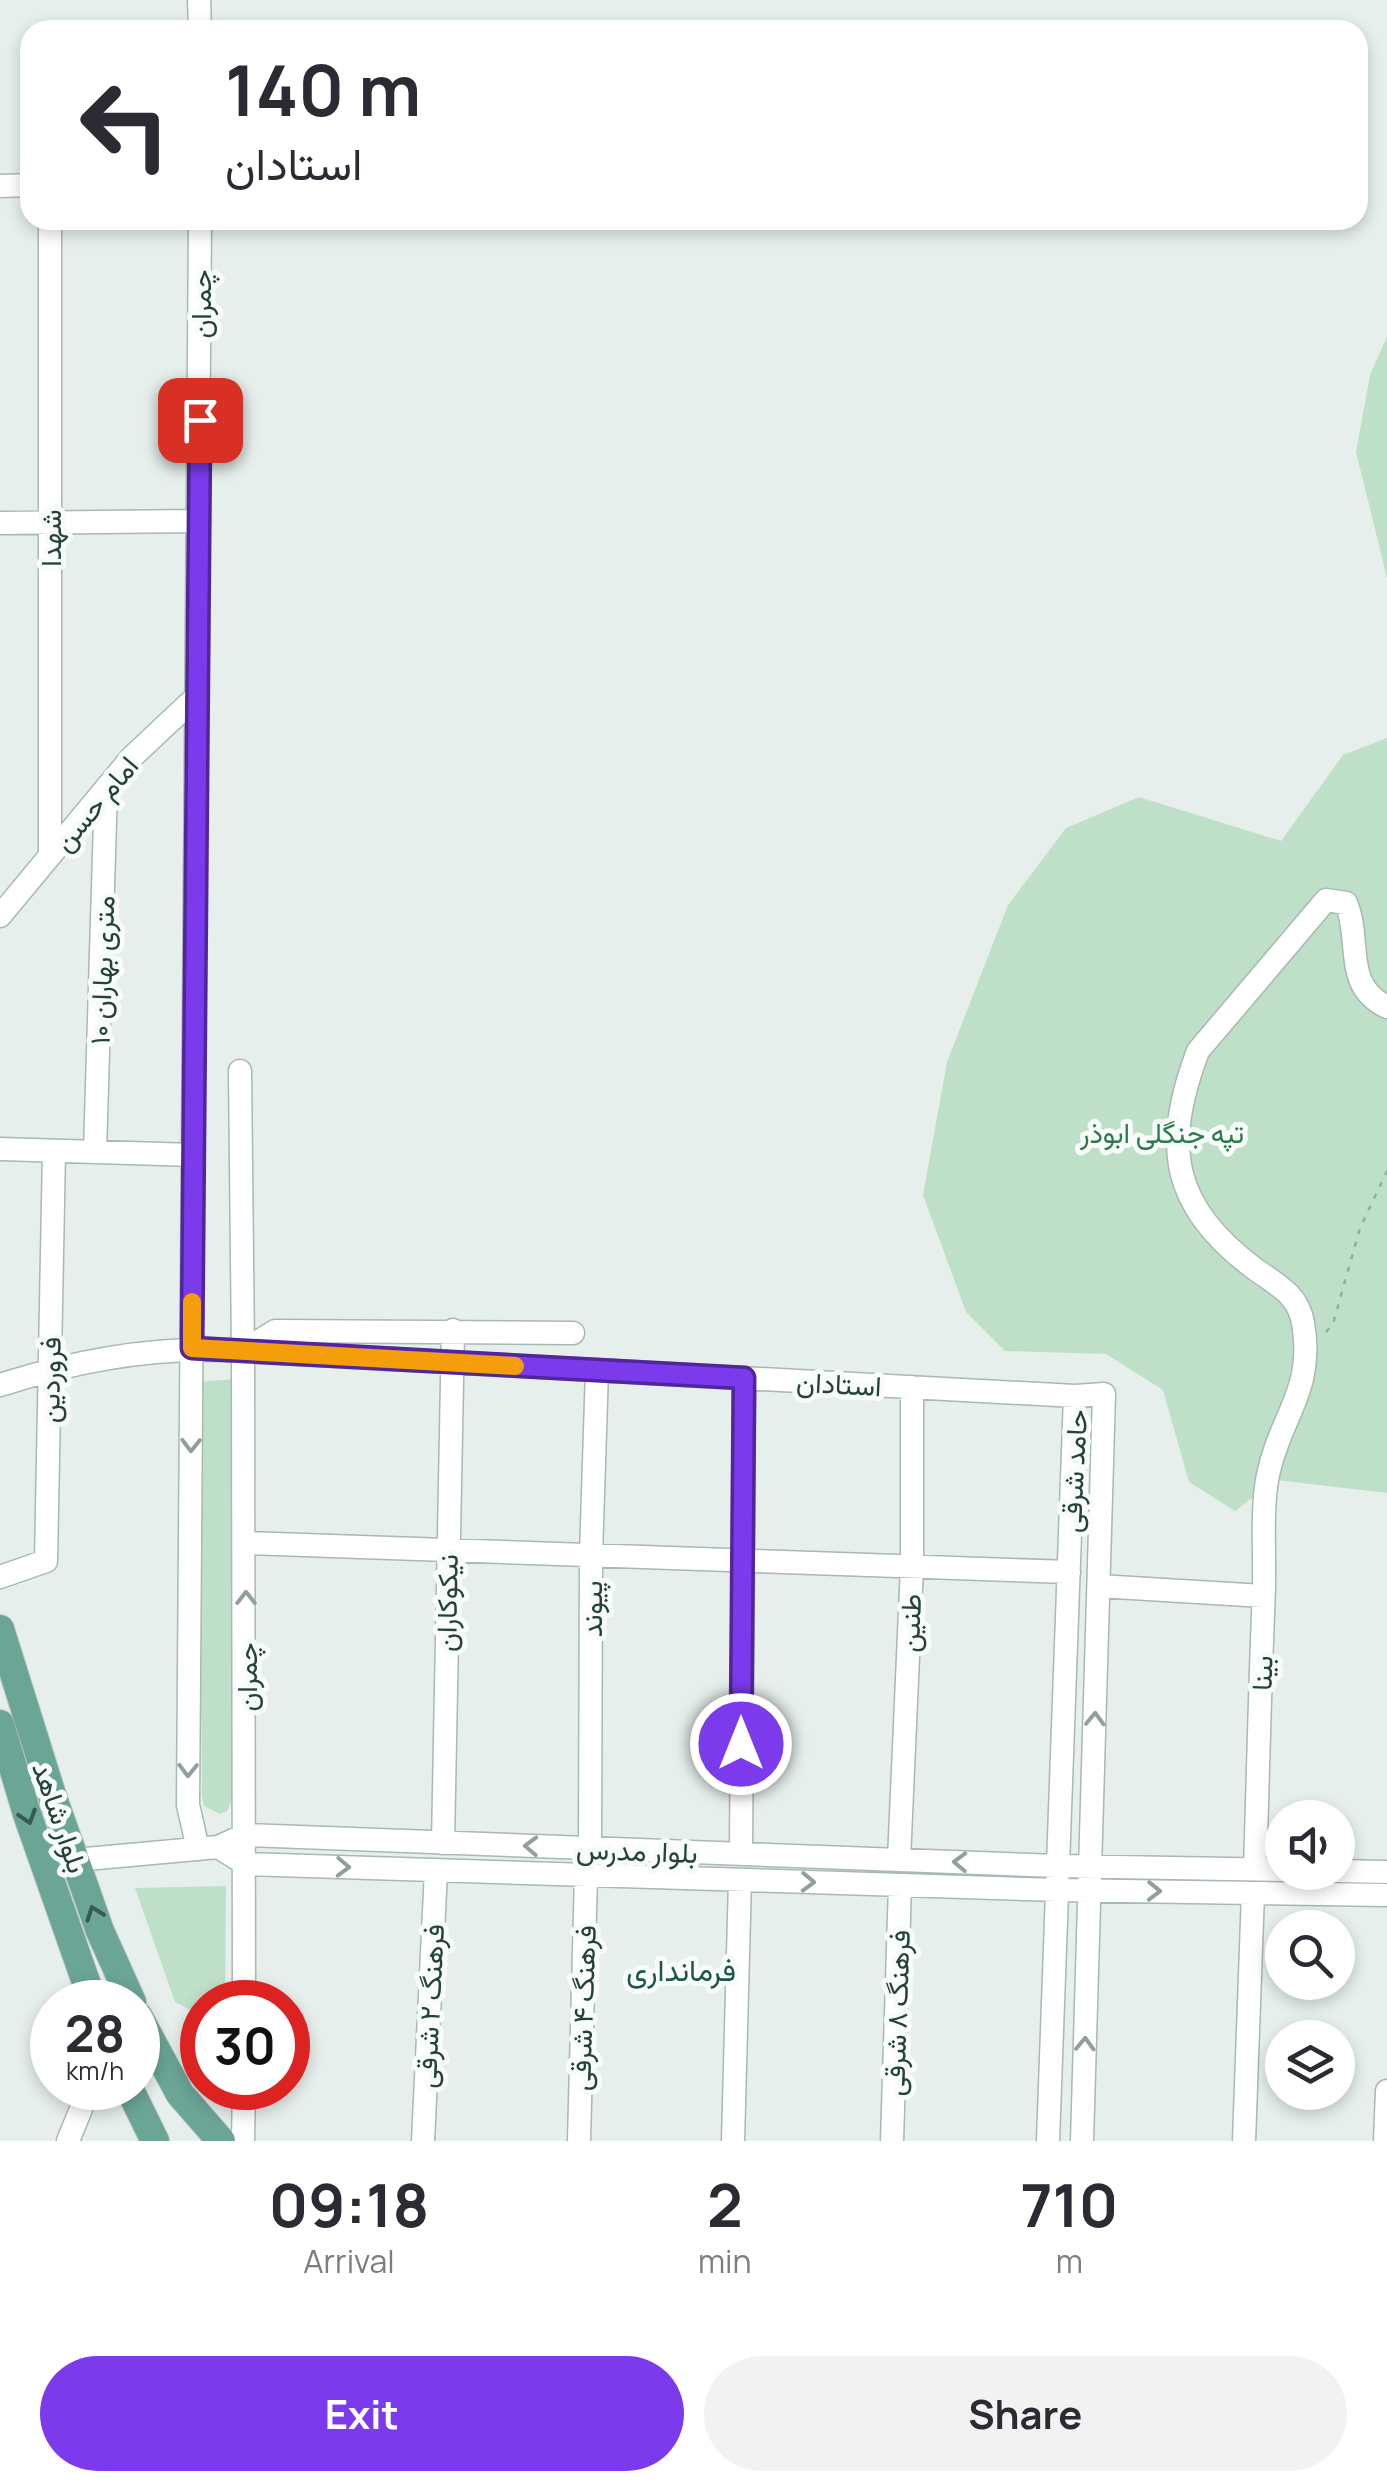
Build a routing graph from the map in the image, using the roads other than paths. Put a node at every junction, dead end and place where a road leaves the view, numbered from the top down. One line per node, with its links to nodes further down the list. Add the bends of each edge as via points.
1 (50, 230): 5 (street, شهدا)
2 (200, 230): 3 (street, چمران)
3 (198, 521): 5 (street); 6 (street, چمران)
4 (0, 522): 5 (street)
5 (50, 522): 8 (street, شهدا)
6 (197, 696): 7 (street, امام حسن); 15 (street, چمران)
7 (106, 788): 8 (street, امام حسن); 14 (street, ۱۰ متری بهاران)
8 (50, 856): 9 (street, امام حسن)
9 (0, 916)
10 (1387, 1007): 35 (street, بینا, via 1360,982 1346,903 1326,900 1198,1051 1186,1081 1176,1156 1186,1188 1227,1248 1290,1292 1302,1318 1304,1381 1268,1476)
11 (240, 1071): 19 (street, چمران)
12 (0, 1149): 13 (street)
13 (54, 1151): 14 (street); 21 (street, فروردین)
14 (95, 1152): 15 (street)
15 (193, 1154): 18 (street, چمران)
16 (453, 1330): 17 (street); 19 (street, via 275,1332); 20 (street, نیکوکاران)
17 (573, 1333)
18 (192, 1348): 19 (street); 21 (street); 40 (street, چمران, one-way to 40, via 188,1805)
19 (243, 1352): 20 (street, استادان); 27 (street, چمران)
20 (453, 1363): 22 (street, استادان); 28 (street, نیکوکاران)
21 (49, 1369): 24 (street); 33 (street, فروردین, via 46,1560)
22 (597, 1370): 23 (street, استادان); 29 (street, پیوند)
23 (744, 1378): 25 (street, استادان); 30 (street)
24 (0, 1385)
25 (912, 1387): 26 (street, استادان); 31 (street, طنین)
26 (1075, 1396): 32 (street, حامد شرقی); 34 (street, حامد شرقی, via 1104,1394)
27 (246, 1543): 28 (street); 38 (street, چمران, one-way to 27)
28 (447, 1550): 29 (street); 39 (street, نیکوکاران)
29 (592, 1555): 30 (street); 41 (street, پیوند)
30 (742, 1560): 31 (street); 42 (street)
31 (912, 1566): 32 (street); 44 (street, طنین)
32 (1069, 1572): 46 (street, حامد شرقی)
33 (0, 1577)
34 (1098, 1586): 35 (street); 52 (street, حامد شرقی, one-way to 34)
35 (1263, 1596): 54 (street, بینا)
36 (0, 1629): 43 (main road, بلوار شاهد)
37 (0, 1724): 58 (main road, بلوار شاهد, one-way to 58)
38 (246, 1835): 39 (street, بلوار مدرس); 40 (street, بلوار مدرس); 45 (street, چمران)
39 (443, 1843): 41 (street, بلوار مدرس, one-way to 39)
40 (208, 1848): 43 (street, بلوار مدرس); 45 (street)
41 (590, 1848): 42 (street, بلوار مدرس)
42 (741, 1854): 44 (street, بلوار مدرس)
43 (75, 1860): 59 (main road, بلوار شاهد, one-way to 43)
44 (899, 1860): 46 (street, بلوار مدرس, one-way to 44)
45 (246, 1864): 47 (street, بلوار مدرس, one-way to 47); 60 (street, چمران)
46 (1058, 1866): 52 (street, بلوار مدرس); 56 (street, حامد شرقی)
47 (436, 1870): 50 (street, بلوار مدرس); 70 (street, فرهنگ ۲ شرقی)
48 (1355, 1871): 49 (street)
49 (1387, 1872)
50 (586, 1875): 53 (street, بلوار مدرس); 71 (street, فرهنگ ۴ شرقی)
51 (1265, 1877): 54 (street)
52 (1090, 1878): 54 (street); 56 (street, بلوار مدرس); 75 (street, حامد شرقی, one-way to 52)
53 (740, 1880): 55 (street, بلوار مدرس, one-way to 55); 72 (street)
54 (1254, 1881): 57 (street); 76 (street, بینا)
55 (900, 1885): 56 (street, بلوار مدرس); 73 (street, فرهنگ ۸ شرقی)
56 (1057, 1890): 74 (street, حامد شرقی)
57 (1387, 1895)
58 (85, 1980)
59 (123, 1980)
60 (244, 1980)
61 (160, 2057): 68 (main road, via 180,2094)
62 (1387, 2091): 77 (street)
63 (81, 2110): 66 (street)
64 (140, 2110): 67 (main road)
65 (244, 2110): 69 (street)
66 (68, 2141)
67 (155, 2141)
68 (221, 2141)
69 (243, 2141)
70 (423, 2141)
71 (579, 2141)
72 (733, 2141)
73 (892, 2141)
74 (1048, 2141)
75 (1082, 2141)
76 (1244, 2141)
77 (1385, 2141)

